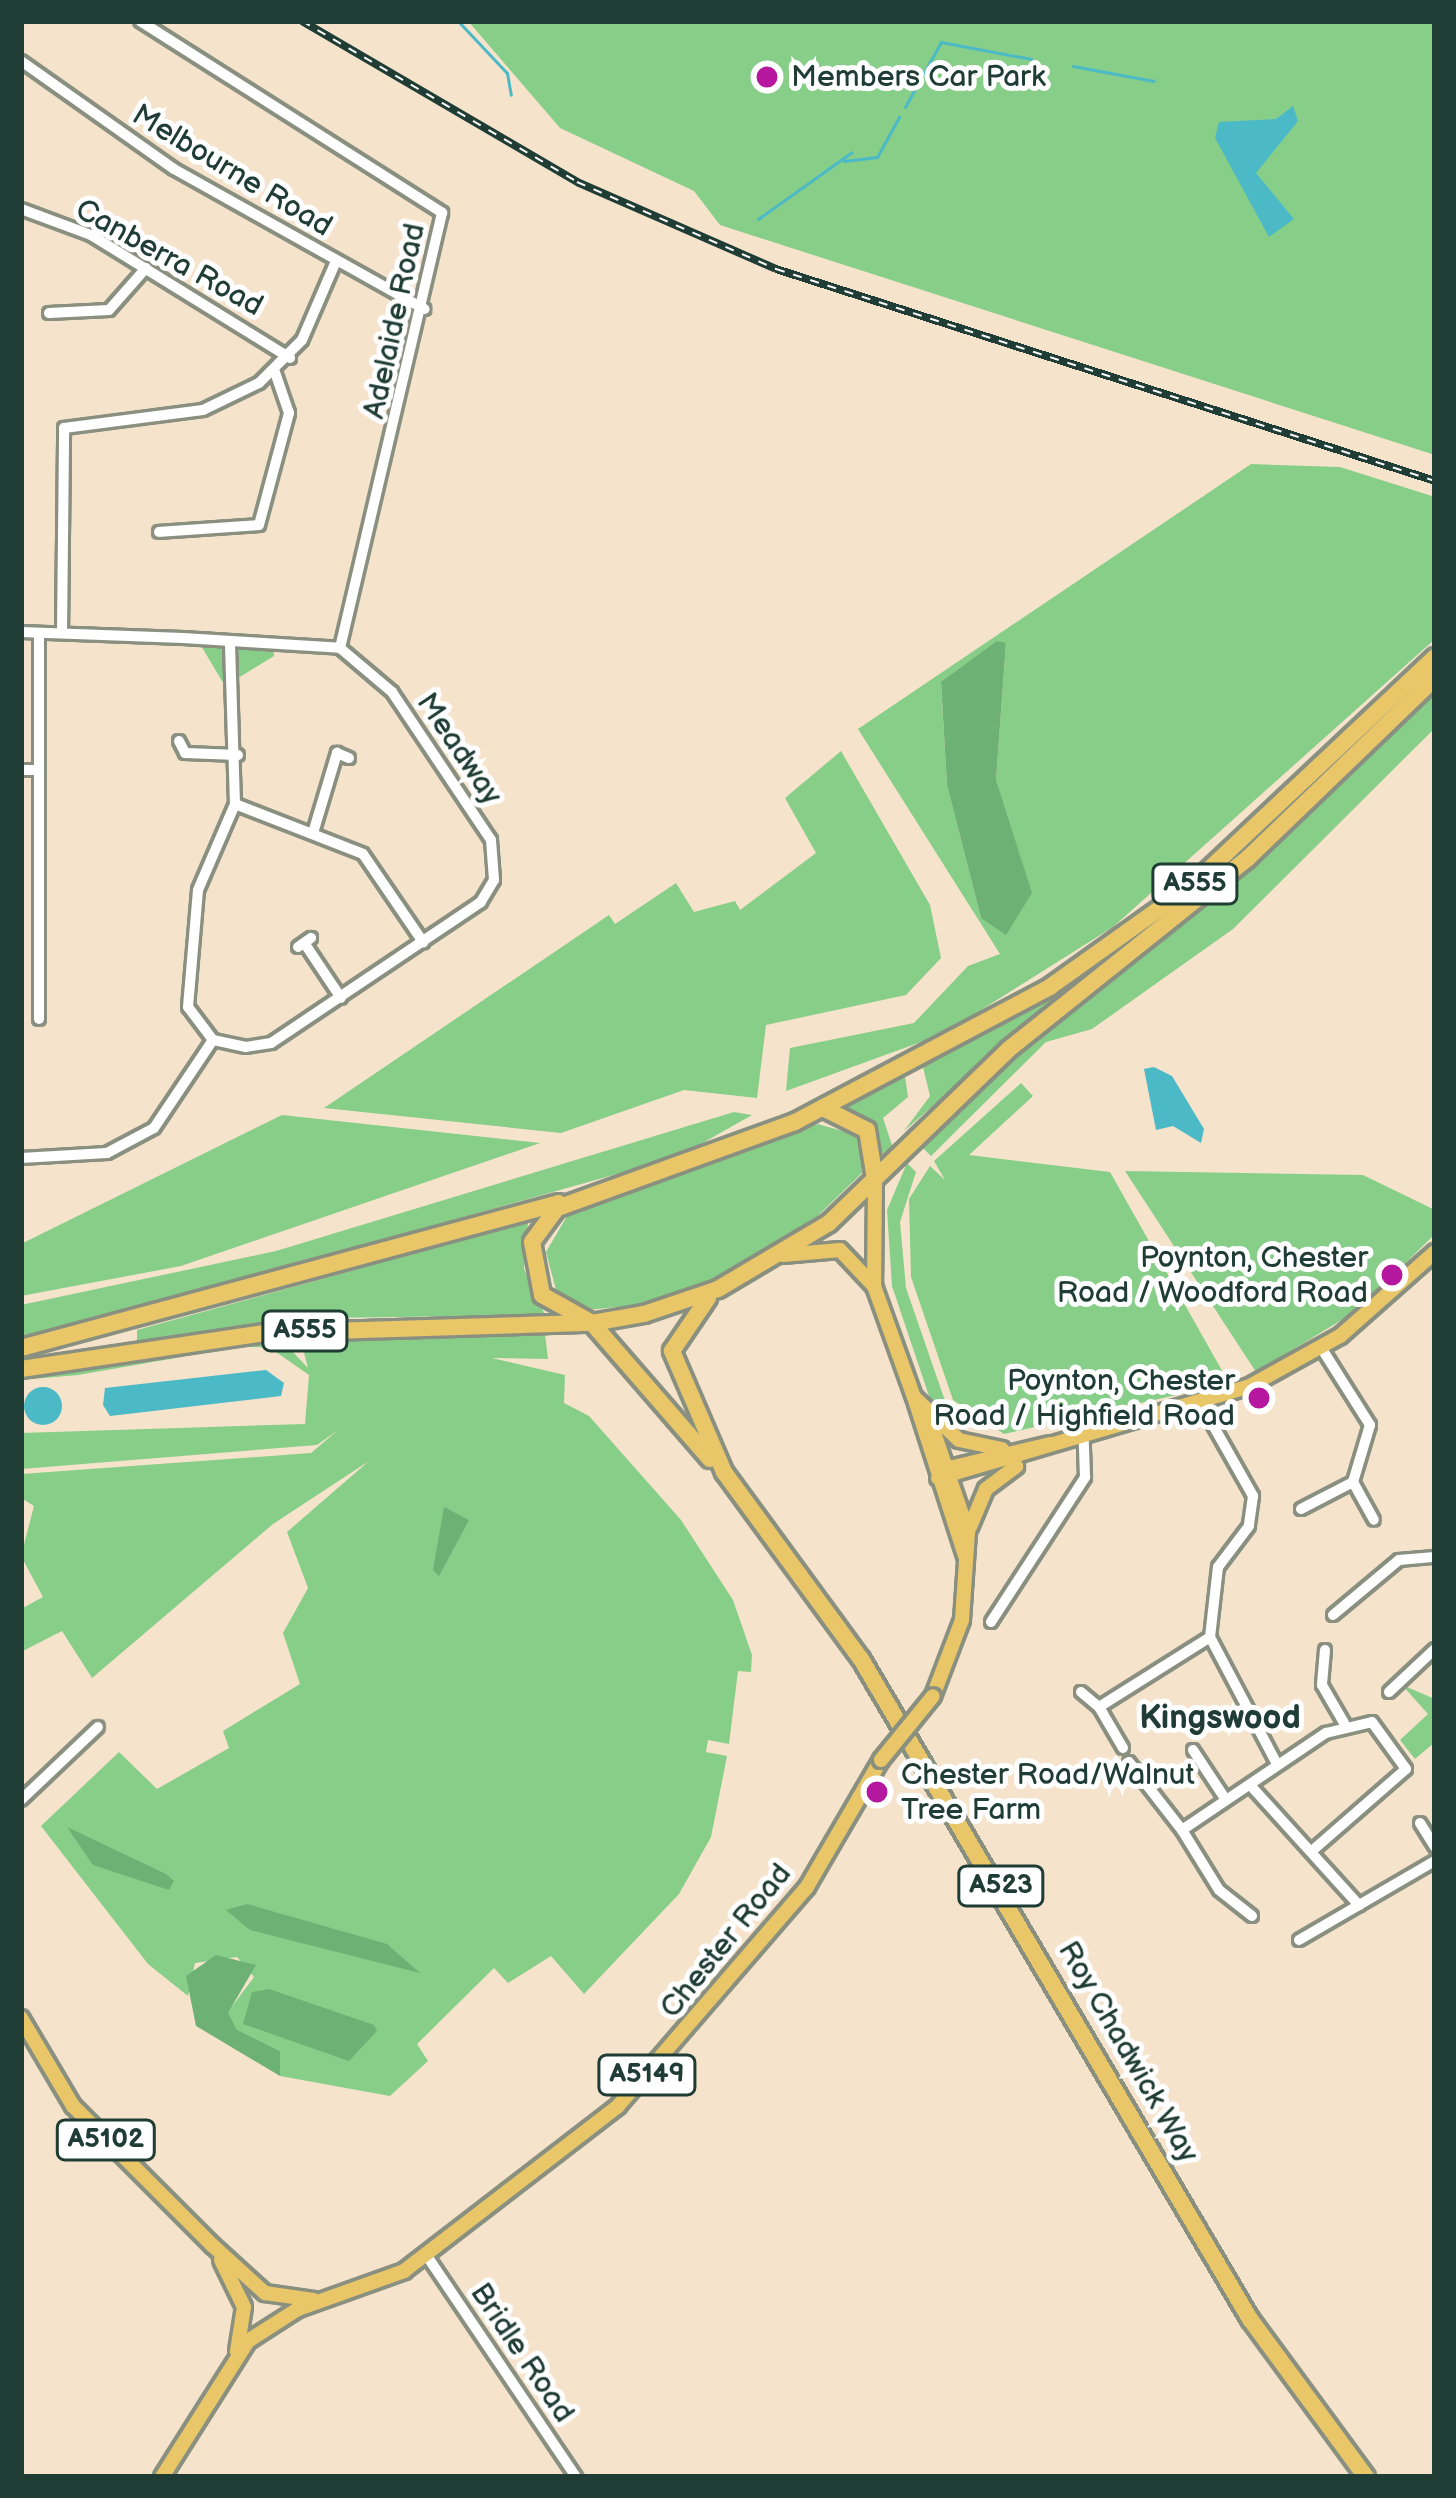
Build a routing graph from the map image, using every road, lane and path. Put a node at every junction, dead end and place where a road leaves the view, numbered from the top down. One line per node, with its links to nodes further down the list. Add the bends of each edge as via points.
1 (140, 21): 6 (street, Adelaide Road, via 432,200 445,226)
2 (21, 61): 4 (street, Melbourne Road, via 136,145)
3 (21, 209): 5 (street, Canberra Road)
4 (336, 261): 6 (street, Melbourne Road); 8 (street)
5 (146, 268): 7 (street, via 109,310); 8 (street, Canberra Road)
6 (425, 309): 15 (street, Adelaide Road)
7 (49, 313)
8 (290, 358): 9 (street)
9 (274, 373): 10 (street, via 289,413 259,525); 13 (street, via 203,410 64,428)
10 (159, 532)
11 (21, 632): 12 (street)
12 (39, 633): 13 (street); 22 (street)
13 (62, 633): 14 (street)
14 (230, 641): 15 (street); 20 (street)
15 (340, 648): 25 (street, Meadway, via 392,692 496,852 481,902)
16 (1435, 657): 30 (highway, A555, via 1130,932 993,1022)
17 (1435, 678): 32 (highway, A555, via 1248,858 1009,1049)
18 (342, 751): 24 (street)
19 (180, 753): 20 (street)
20 (238, 755): 23 (street)
21 (21, 770): 22 (street)
22 (39, 770): 28 (street)
23 (236, 804): 24 (street); 29 (street, via 198,890 189,977 191,1017)
24 (313, 833): 25 (street, via 364,854)
25 (423, 942): 27 (street, Meadway)
26 (306, 944): 27 (street)
27 (340, 998): 29 (street, Meadway, via 272,1043)
28 (39, 1019)
29 (213, 1040): 31 (street, via 154,1128 106,1153)
30 (823, 1109): 32 (highway, via 867,1130); 33 (highway, A555)
31 (21, 1158)
32 (874, 1180): 35 (highway, A555); 36 (main road, Chester Road / A5149)
33 (572, 1199): 38 (highway, A555, via 535,1233 532,1270 551,1306); 40 (highway, A555)
34 (1435, 1252): 41 (main road)
35 (780, 1256): 36 (main road, via 840,1250); 37 (highway, A555)
36 (874, 1286): 44 (main road, Chester Road / A5149)
37 (718, 1289): 38 (highway, A555); 50 (highway, Roy Chadwick Way / A523, via 673,1351)
38 (592, 1323): 39 (highway, A555); 43 (highway, Roy Chadwick Way / A523)
39 (553, 1325): 42 (highway, A555, via 266,1333); 43 (highway, Roy Chadwick Way / A523, via 600,1341)
40 (21, 1348)
41 (1322, 1349): 45 (main road); 52 (street, via 1370,1425)
42 (21, 1369)
43 (652, 1392): 50 (highway, Roy Chadwick Way / A523)
44 (914, 1397): 46 (main road, Chester Road / A5149); 51 (main road)
45 (1202, 1404): 47 (main road); 60 (street, via 1254,1510 1218,1567)
46 (927, 1410): 48 (main road, via 959,1440); 51 (main road, Chester Road / A5149)
47 (1079, 1440): 48 (main road); 49 (main road); 59 (street, via 1085,1477)
48 (1002, 1449): 51 (main road)
49 (1042, 1453): 51 (main road); 55 (main road, via 986,1489)
50 (724, 1472): 93 (highway, Roy Chadwick Way / A523, via 861,1659 1250,2319)
51 (946, 1474): 55 (main road, Chester Road / A5149); 57 (main road)
52 (1353, 1482): 53 (street); 54 (street)
53 (1301, 1509)
54 (1374, 1520)
55 (968, 1532): 57 (main road, Chester Road / A5149)
56 (1435, 1557): 58 (street, via 1399,1560)
57 (966, 1561): 85 (main road, Chester Road / A5149, bridge, via 962,1620 933,1696 881,1760 807,1887 693,2026 546,2171)
58 (1333, 1615)
59 (991, 1622)
60 (1210, 1637): 65 (street); 71 (street)
61 (1435, 1649): 64 (street)
62 (1325, 1650): 66 (street, via 1322,1685)
63 (1081, 1692): 65 (street)
64 (1389, 1692)
65 (1099, 1707): 68 (street)
66 (1344, 1724): 71 (street); 78 (street, via 1372,1722 1406,1769)
67 (98, 1727): 74 (street)
68 (1123, 1748)
69 (1193, 1750): 73 (street)
70 (1129, 1762): 76 (street)
71 (1276, 1762): 72 (street)
72 (1251, 1786): 73 (street); 78 (street)
73 (1224, 1796): 76 (street)
74 (21, 1800)
75 (1420, 1823): 77 (street)
76 (1182, 1830): 81 (street, via 1219,1890)
77 (1435, 1846)
78 (1312, 1850): 80 (street)
79 (1435, 1862): 80 (street)
80 (1359, 1905): 82 (street)
81 (1252, 1916)
82 (1299, 1940)
83 (21, 2018): 84 (main road, A5102, via 73,2105)
84 (212, 2245): 86 (main road, A5102); 88 (main road, A5102)
85 (427, 2256): 87 (main road, Chester Road / A5149); 92 (street, Bridle Road)
86 (269, 2295): 87 (main road, Chester Road / A5149); 88 (main road); 89 (main road)
87 (330, 2300): 89 (main road, Chester Road / A5149)
88 (243, 2311): 89 (main road); 90 (main road, Chester Road)
89 (271, 2324): 90 (main road, Chester Road)
90 (236, 2357): 91 (main road, Chester Road)
91 (163, 2477)
92 (576, 2477)
93 (1366, 2477)

